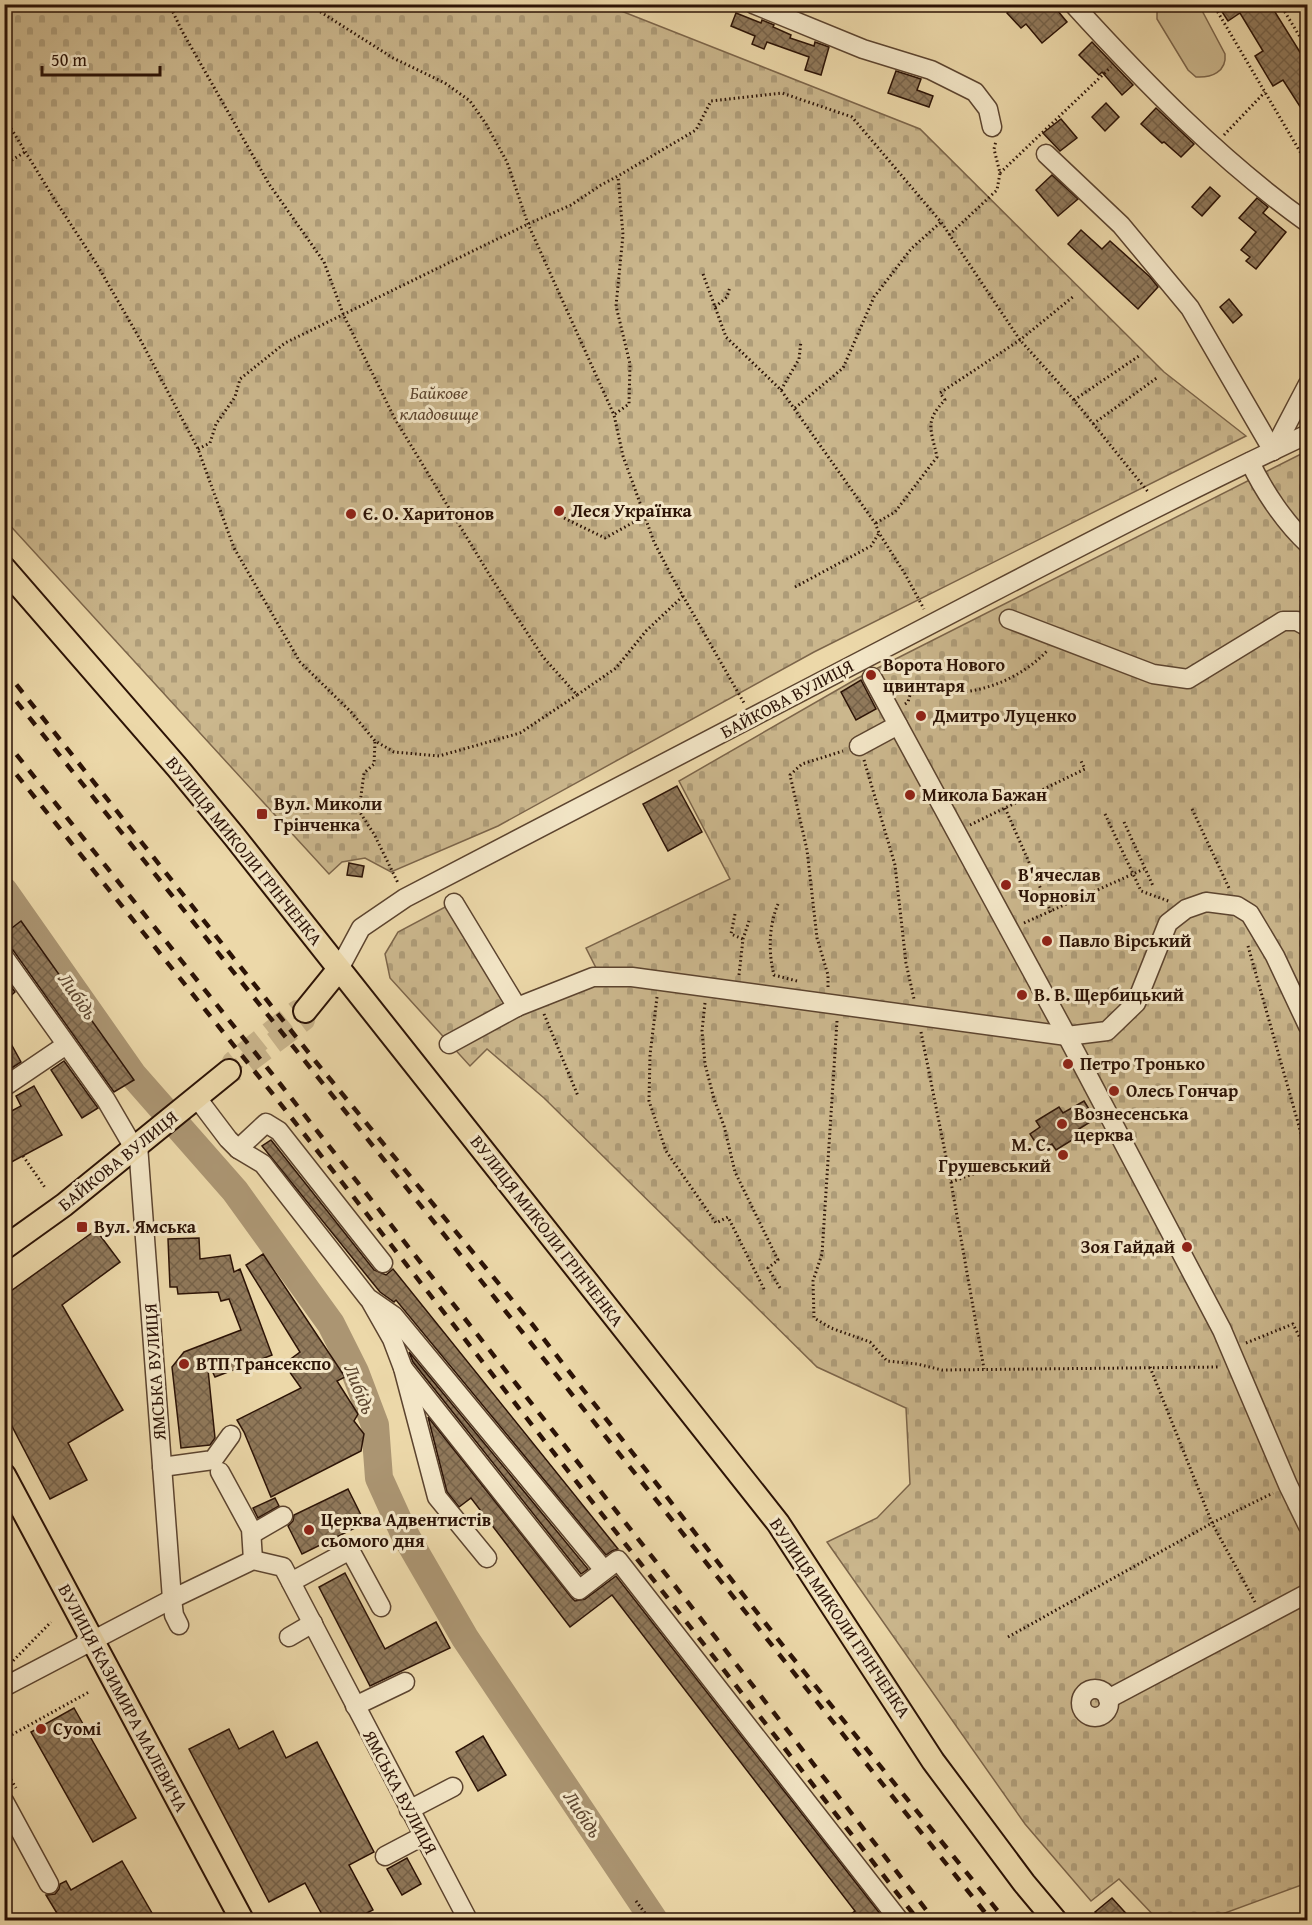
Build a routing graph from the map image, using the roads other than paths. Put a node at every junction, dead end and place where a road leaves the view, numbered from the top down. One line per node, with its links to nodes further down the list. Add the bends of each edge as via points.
1 (753, 4): 3 (street, via 863,49 932,70 975,92 988,109)
2 (1073, 4): 5 (street, via 1188,124)
3 (992, 127)
4 (1046, 154): 8 (street, via 1121,225 1190,308)
5 (1308, 223)
6 (1308, 384): 8 (street)
7 (1308, 435): 8 (street, БАЙКОВА ВУЛИЦЯ)
8 (1273, 451): 9 (street, БАЙКОВА ВУЛИЦЯ)
9 (1250, 462): 10 (street, via 1295,533); 14 (street, БАЙКОВА ВУЛИЦЯ, via 932,623)
10 (1308, 544)
11 (4, 568): 19 (main road, ВУЛИЦЯ МИКОЛИ ГРІНЧЕНКА, via 177,768)
12 (1009, 619): 13 (street, via 1153,674 1188,679 1283,621 1298,621)
13 (1308, 627)
14 (868, 670): 15 (street); 19 (street, БАЙКОВА ВУЛИЦЯ, via 753,718 405,898 361,928)
15 (895, 718): 16 (street); 23 (street)
16 (859, 746)
17 (454, 903): 20 (street)
18 (4, 957): 25 (street)
19 (339, 969): 21 (main road, БАЙКОВА ВУЛИЦЯ); 67 (main road, ВУЛИЦЯ МИКОЛИ ГРІНЧЕНКА, via 778,1523 933,1761)
20 (517, 1007): 23 (street, via 593,977 632,976 737,991 833,997 917,1015); 24 (street)
21 (305, 1011)
22 (1308, 1026): 23 (street, via 1250,914 1237,906 1206,902 1186,909 1168,922 1136,1003 1107,1030)
23 (1067, 1036): 40 (street, via 1222,1330)
24 (449, 1044)
25 (66, 1045): 27 (street); 29 (street)
26 (229, 1071): 28 (main road, БАЙКОВА ВУЛИЦЯ)
27 (4, 1087)
28 (196, 1099): 29 (main road, БАЙКОВА ВУЛИЦЯ); 30 (street)
29 (141, 1142): 31 (main road, БАЙКОВА ВУЛИЦЯ); 36 (street, ЯМСЬКА ВУЛИЦЯ)
30 (238, 1149): 32 (street, via 266,1124 279,1131); 33 (street, via 263,1164)
31 (4, 1248)
32 (383, 1263)
33 (368, 1298): 34 (street, via 392,1339); 44 (street, via 394,1316)
34 (403, 1368): 42 (street, via 437,1497); 44 (street, via 579,1590)
35 (231, 1435): 36 (street, via 213,1460)
36 (162, 1467): 47 (street, ЯМСЬКА ВУЛИЦЯ)
37 (220, 1472): 41 (street)
38 (4, 1475): 52 (main road, ВУЛИЦЯ КАЗИМИРА МАЛЕВИЧА)
39 (283, 1516): 41 (street)
40 (1308, 1526)
41 (252, 1534): 43 (street)
42 (487, 1558)
43 (253, 1560): 45 (street); 47 (street)
44 (604, 1570): 66 (street, via 618,1560)
45 (287, 1575): 48 (street, via 350,1550); 49 (street, ЯМСЬКА ВУЛИЦЯ)
46 (1308, 1593): 55 (street)
47 (172, 1599): 50 (street, ЯМСЬКА ВУЛИЦЯ); 52 (street)
48 (381, 1607)
49 (313, 1623): 51 (street); 56 (street, ЯМСЬКА ВУЛИЦЯ)
50 (179, 1625)
51 (289, 1637)
52 (93, 1641): 54 (street); 64 (main road, ВУЛИЦЯ КАЗИМИРА МАЛЕВИЧА)
53 (405, 1682): 56 (street)
54 (4, 1687)
55 (1108, 1699)
56 (355, 1706): 59 (street, ЯМСЬКА ВУЛИЦЯ)
57 (453, 1787): 59 (street)
58 (12, 1798): 60 (street)
59 (409, 1810): 61 (street, ЯМСЬКА ВУЛИЦЯ)
60 (12, 1835): 63 (street)
61 (423, 1836): 62 (street); 65 (street, ЯМСЬКА ВУЛИЦЯ)
62 (385, 1856)
63 (49, 1884)
64 (242, 1920)
65 (468, 1920)
66 (899, 1920)
67 (1055, 1920)

